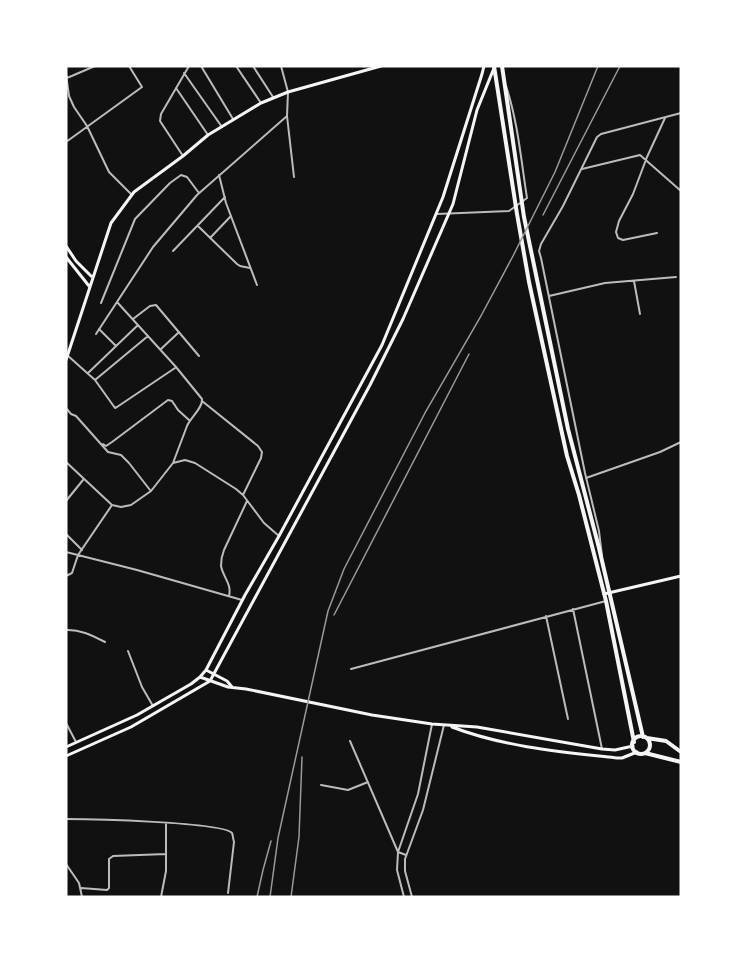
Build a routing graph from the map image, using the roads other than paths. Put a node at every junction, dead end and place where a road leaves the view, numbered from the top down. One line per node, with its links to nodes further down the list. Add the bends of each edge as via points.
1 (94, 66): 14 (street)
2 (129, 66): 24 (street, via 142,87)
3 (189, 66): 12 (street)
4 (201, 66): 23 (street)
5 (236, 66): 19 (street)
6 (253, 66): 18 (street)
7 (281, 66): 16 (street)
8 (381, 66): 16 (main road)
9 (484, 66): 38 (main road)
10 (495, 66): 37 (main road, via 477,110); 95 (highway, via 529,282 567,456)
11 (504, 66): 13 (highway)
12 (184, 73): 15 (street); 25 (street)
13 (503, 74): 37 (street, via 512,104 527,198 509,211); 91 (highway, via 524,217 576,462)
14 (67, 76): 17 (street)
15 (176, 87): 26 (street); 28 (street, via 160,121)
16 (288, 92): 18 (main road); 21 (street)
17 (68, 96): 24 (street)
18 (273, 97): 19 (main road)
19 (261, 103): 23 (main road)
20 (681, 113): 22 (street)
21 (287, 116): 31 (street); 32 (street)
22 (664, 118): 29 (street); 30 (street, via 603,133 597,137)
23 (234, 119): 25 (main road)
24 (87, 126): 27 (street); 35 (street, via 109,172)
25 (222, 127): 26 (main road)
26 (208, 135): 28 (main road)
27 (66, 142)
28 (183, 156): 35 (main road)
29 (647, 160): 30 (street, via 640,154); 33 (street); 41 (street, via 616,232 623,240)
30 (582, 169): 52 (street, via 540,247)
31 (219, 175): 34 (street); 36 (street)
32 (294, 177)
33 (681, 191)
34 (199, 193): 53 (street, via 153,247); 54 (street, via 181,175 141,213)
35 (132, 195): 47 (main road, via 111,223)
36 (225, 197): 39 (street); 40 (street)
37 (449, 213): 38 (street); 73 (main road, via 403,319)
38 (437, 214): 71 (main road, via 382,345)
39 (231, 216): 42 (street); 46 (street)
40 (198, 226): 42 (street); 44 (street)
41 (657, 233)
42 (210, 238): 46 (street, via 237,264)
43 (67, 249): 47 (main road)
44 (173, 251)
45 (66, 257): 51 (main road)
46 (250, 268): 50 (street)
47 (92, 277): 51 (main road)
48 (676, 277): 49 (street)
49 (634, 280): 52 (street); 55 (street)
50 (257, 285)
51 (89, 286): 64 (main road)
52 (549, 296): 79 (street)
53 (117, 302): 56 (street); 58 (street)
54 (100, 303)
55 (640, 314)
56 (133, 319): 57 (street); 59 (street, via 156,305)
57 (139, 325): 61 (street); 62 (street)
58 (99, 329): 60 (street); 62 (street)
59 (179, 332): 63 (street); 65 (street)
60 (96, 334)
61 (148, 336): 63 (street); 69 (street)
62 (116, 346): 68 (street)
63 (161, 349): 67 (street)
64 (68, 355): 66 (main road); 68 (street)
65 (199, 356)
66 (66, 360)
67 (176, 367): 69 (street, via 115,408); 70 (street)
68 (88, 373): 69 (street)
69 (95, 380)
70 (202, 401): 74 (street); 82 (street, via 261,452)
71 (350, 405): 73 (main road); 87 (main road)
72 (66, 408): 76 (street)
73 (357, 408): 106 (main road)
74 (189, 420): 76 (street, via 168,400 106,446); 78 (street)
75 (681, 442): 79 (street)
76 (101, 443): 81 (street, via 108,452 120,455)
77 (66, 462): 80 (street)
78 (173, 463): 81 (street); 82 (street, via 195,463)
79 (586, 478): 91 (street)
80 (84, 479): 83 (street); 85 (street)
81 (151, 491): 85 (street, via 130,505)
82 (243, 495): 84 (street)
83 (66, 501)
84 (248, 501): 87 (street); 96 (street, via 222,556)
85 (112, 505): 88 (street)
86 (66, 534): 88 (street)
87 (279, 536): 97 (main road)
88 (82, 550): 90 (street)
89 (66, 552): 90 (street)
90 (78, 555): 92 (street, via 72,573); 96 (street)
91 (603, 565): 94 (highway)
92 (66, 576)
93 (681, 576): 94 (main road)
94 (610, 592): 95 (main road); 115 (highway)
95 (604, 594): 98 (highway)
96 (229, 597): 97 (street)
97 (242, 600): 105 (main road)
98 (606, 601): 99 (street); 118 (highway)
99 (573, 609): 100 (street); 120 (street)
100 (546, 616): 104 (street); 111 (street)
101 (66, 630): 102 (street)
102 (105, 642)
103 (128, 651): 110 (street)
104 (351, 669)
105 (206, 670): 106 (main road); 107 (main road)
106 (214, 674): 108 (main road); 109 (main road)
107 (200, 677): 108 (main road); 110 (main road)
108 (210, 681): 109 (main road); 124 (main road, via 131,727)
109 (232, 687): 113 (main road, via 372,716)
110 (153, 706): 117 (main road)
111 (568, 719)
112 (66, 723): 117 (street)
113 (432, 724): 114 (main road); 130 (street, via 418,794)
114 (446, 725): 120 (main road); 121 (main road, via 476,736 553,751 617,758); 132 (street, via 423,810)
115 (645, 738): 118 (highway, via 637,738); 122 (highway, via 666,741); 123 (highway, via 650,744)
116 (350, 741): 126 (street)
117 (76, 742): 119 (main road)
118 (633, 744): 120 (main road, via 615,750); 121 (highway)
119 (66, 747)
120 (602, 749)
121 (637, 752): 123 (highway)
122 (681, 752)
123 (645, 753): 125 (highway)
124 (66, 756)
125 (681, 762)
126 (369, 782): 127 (street, via 348,789); 130 (street)
127 (321, 785)
128 (66, 819): 129 (street)
129 (166, 823): 131 (street); 135 (street, via 217,827 233,835)
130 (398, 852): 132 (street); 138 (street)
131 (166, 854): 134 (street, via 113,856 109,859 107,890); 137 (street)
132 (406, 855): 139 (street)
133 (66, 864): 134 (street)
134 (81, 888): 136 (street)
135 (228, 893)
136 (82, 897)
137 (161, 897)
138 (404, 897)
139 (412, 897)

